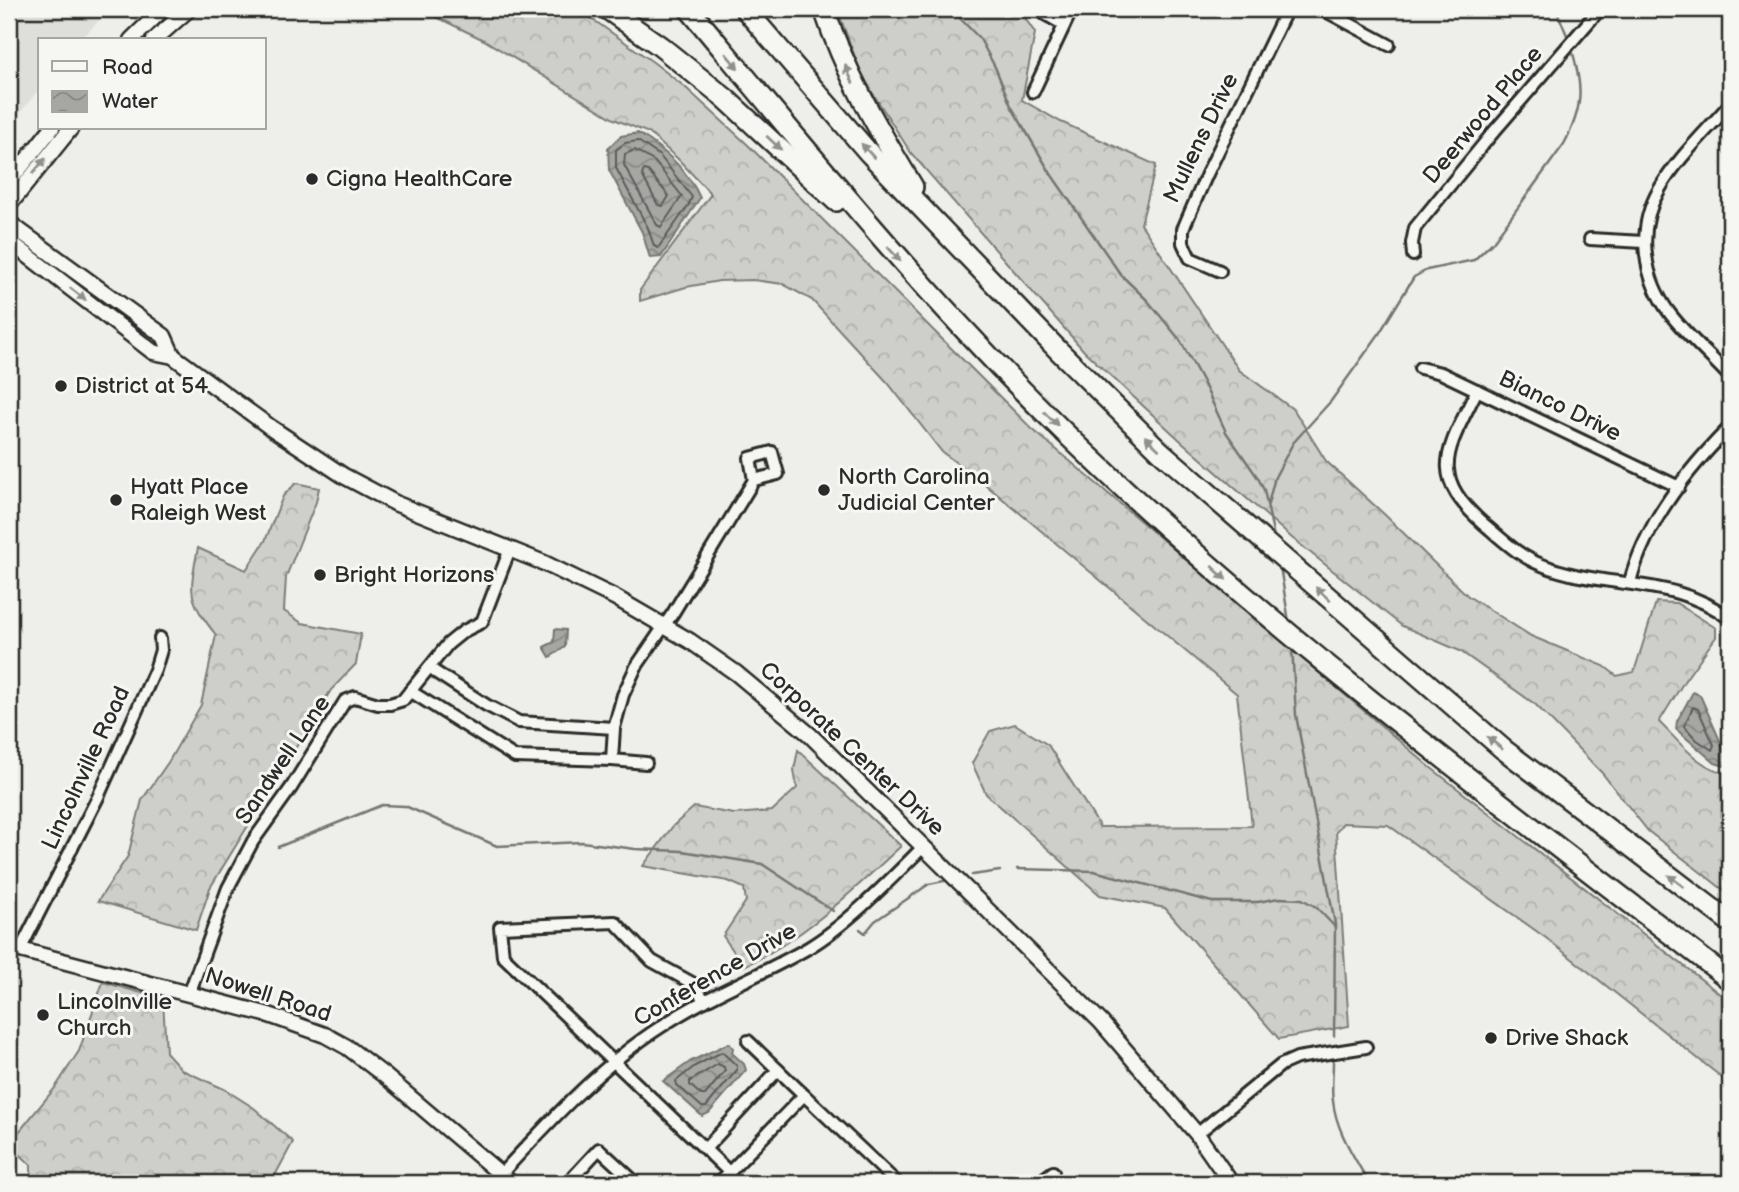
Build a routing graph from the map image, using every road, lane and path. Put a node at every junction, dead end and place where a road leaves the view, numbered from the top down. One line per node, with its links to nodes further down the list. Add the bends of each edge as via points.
1 (163, 9): 13 (street)
2 (189, 9): 14 (street)
3 (607, 9): 24 (highway, one-way to 24, via 695,73 826,193)
4 (689, 9): 24 (highway, one-way to 24)
5 (745, 9): 22 (highway, one-way to 5, via 869,153)
6 (824, 9): 22 (highway, one-way to 6, via 859,95)
7 (1036, 9): 12 (street)
8 (1072, 9): 12 (street)
9 (1287, 9): 31 (street, Mullens Drive, via 1183,229 1183,243 1191,258)
10 (1322, 9): 15 (street)
11 (1601, 9): 30 (street, Deerwood Place, via 1427,213 1416,228)
12 (1064, 24): 16 (street)
13 (133, 38)
14 (156, 38)
15 (1389, 46)
16 (1033, 92)
17 (1730, 104): 27 (street, via 1658,191)
18 (50, 130): 20 (street)
19 (69, 130): 21 (street, one-way to 19)
20 (9, 182)
21 (9, 205)
22 (932, 218): 50 (highway, one-way to 22, via 1503,749 1160,451)
23 (9, 223): 32 (street, Corporate Center Drive, via 164,336)
24 (869, 226): 52 (highway, one-way to 52, via 1061,429 1250,602 1494,799)
25 (1590, 239): 27 (street)
26 (9, 241): 29 (street, Corporate Center Drive)
27 (1644, 242): 34 (street, via 1648,272 1665,306)
28 (9, 249): 29 (street)
29 (24, 252): 32 (street, Corporate Center Drive, one-way to 32, via 153,352)
30 (1413, 255)
31 (1220, 271)
32 (173, 356): 39 (street, Corporate Center Drive, via 344,476 397,504)
33 (1420, 368): 35 (street, Bianco Drive)
34 (1730, 376)
35 (1477, 390): 38 (street, Bianco Drive); 40 (street, via 1451,444 1447,463 1449,481 1459,500 1531,561 1561,571)
36 (1730, 427): 38 (street)
37 (754, 480): 42 (street)
38 (1679, 487): 40 (street, via 1646,542)
39 (510, 550): 42 (street, Corporate Center Drive, via 581,580); 44 (street, Sandwell Lane, via 482,622 447,644)
40 (1630, 582): 41 (street, via 1694,597)
41 (1730, 619)
42 (665, 625): 46 (street, via 636,667); 49 (street, Corporate Center Drive, via 784,712)
43 (160, 638): 51 (street, Lincolnville Road, via 155,670 98,797)
44 (429, 668): 45 (street, Sandwell Lane); 46 (street, via 519,722)
45 (410, 691): 47 (street, via 515,757); 53 (street, Sandwell Lane, via 403,701 390,704 355,697 345,701 253,841 228,888)
46 (614, 728): 47 (street)
47 (612, 760): 48 (street)
48 (646, 764)
49 (924, 845): 54 (street, Conference Drive, via 836,928); 60 (street, Corporate Center Drive, via 1101,1022)
50 (1730, 922)
51 (14, 949): 53 (street, Nowell Road)
52 (1730, 980)
53 (189, 994): 64 (street, Nowell Road, via 269,1015 335,1041 385,1076)
54 (705, 1001): 57 (street, Conference Drive); 57 (street, via 692,983 652,961 615,922 500,927 503,956)
55 (748, 1041): 58 (street)
56 (1366, 1047): 60 (street, via 1297,1058 1282,1065)
57 (613, 1062): 61 (street); 64 (street, Conference Drive, via 574,1098)
58 (778, 1070): 59 (street); 61 (street)
59 (804, 1094): 62 (street); 68 (street)
60 (1197, 1134): 70 (street, Corporate Center Drive)
61 (705, 1149): 62 (street)
62 (729, 1172): 67 (street)
63 (1053, 1172): 69 (street)
64 (506, 1179)
65 (582, 1183): 66 (street, via 574,1176 600,1149)
66 (636, 1183)
67 (719, 1183)
68 (897, 1183)
69 (1038, 1183)
70 (1231, 1183)

